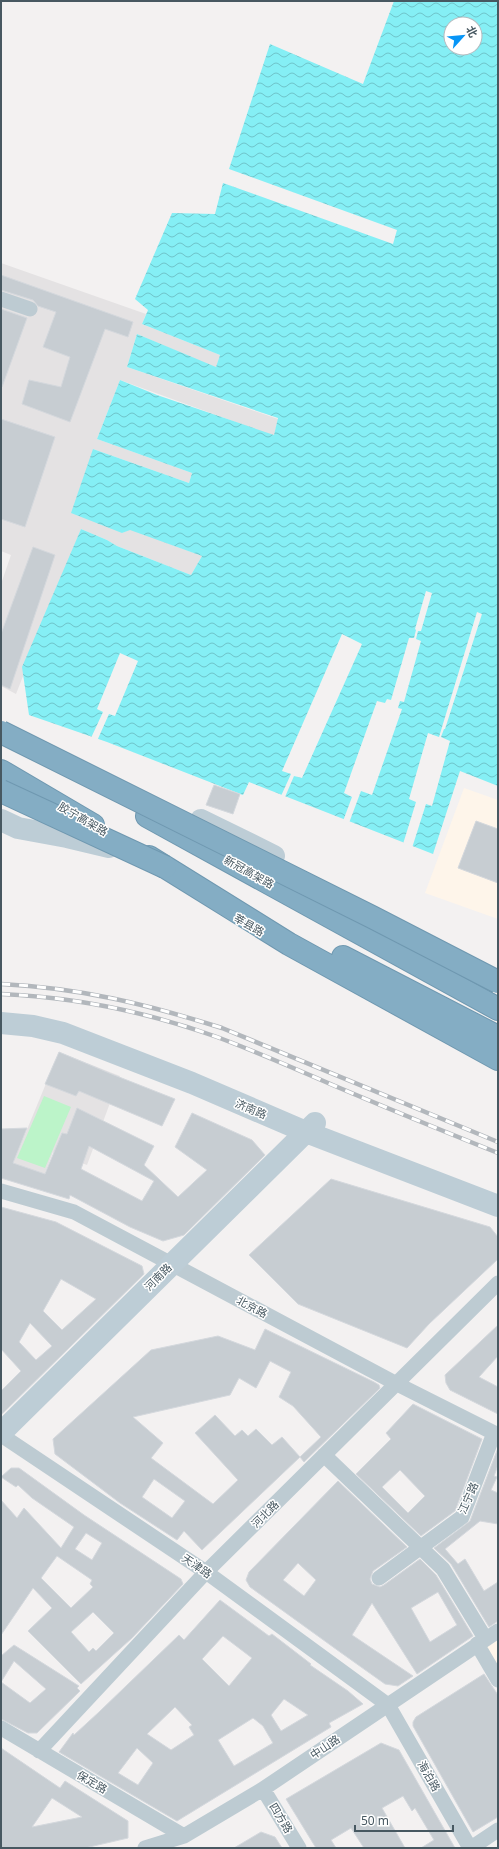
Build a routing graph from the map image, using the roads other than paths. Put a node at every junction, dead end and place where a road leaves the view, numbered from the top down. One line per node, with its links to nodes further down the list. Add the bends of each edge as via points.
1 (1, 299): 2 (street)
2 (30, 309)
3 (4, 730): 10 (highway, bridge); 11 (highway, 新冠高架路, bridge)
4 (1, 771): 9 (highway, 胶宁高架路, bridge)
5 (1, 784): 8 (street, 莘县路)
6 (1, 791): 9 (highway, bridge)
7 (1, 820): 8 (street, via 18,828)
8 (109, 847): 16 (street, 莘县路)
9 (165, 867): 14 (highway); 15 (highway, via 289,944)
10 (498, 982)
11 (498, 1009)
12 (1, 1012): 17 (street, 济南路, via 39,1015 69,1021 215,1079)
13 (1, 1023): 17 (street, 济南路, via 33,1026 63,1034)
14 (498, 1037)
15 (498, 1059)
16 (498, 1063)
17 (311, 1127): 19 (street, 济南路); 20 (street, 济南路); 21 (street, 河南路)
18 (1, 1191): 21 (street, 北京路, via 74,1212)
19 (498, 1191)
20 (498, 1206)
21 (170, 1264): 23 (street, 北京路); 24 (street, 河南路)
22 (498, 1283): 23 (street, 河北路)
23 (397, 1384): 25 (street, 北京路); 26 (street, 河北路)
24 (1, 1434): 28 (street, 天津路)
25 (496, 1434): 27 (street, 江宁路, via 462,1517)
26 (324, 1455): 27 (street); 28 (street, 河北路)
27 (420, 1547): 29 (street, 江宁路); 30 (street, via 443,1569)
28 (206, 1572): 32 (street, 天津路); 34 (street, 河北路)
29 (379, 1578)
30 (487, 1638): 31 (street); 32 (street, 中山路)
31 (498, 1680)
32 (388, 1705): 35 (street, 中山路); 40 (street, 海泊路)
33 (1, 1728): 34 (street, 保定路)
34 (39, 1751): 37 (street, 保定路)
35 (263, 1789): 37 (street, 中山路); 39 (street, 四方路)
36 (498, 1830): 40 (street)
37 (184, 1842): 38 (street, 中山路)
38 (145, 1848)
39 (299, 1848)
40 (470, 1848)

